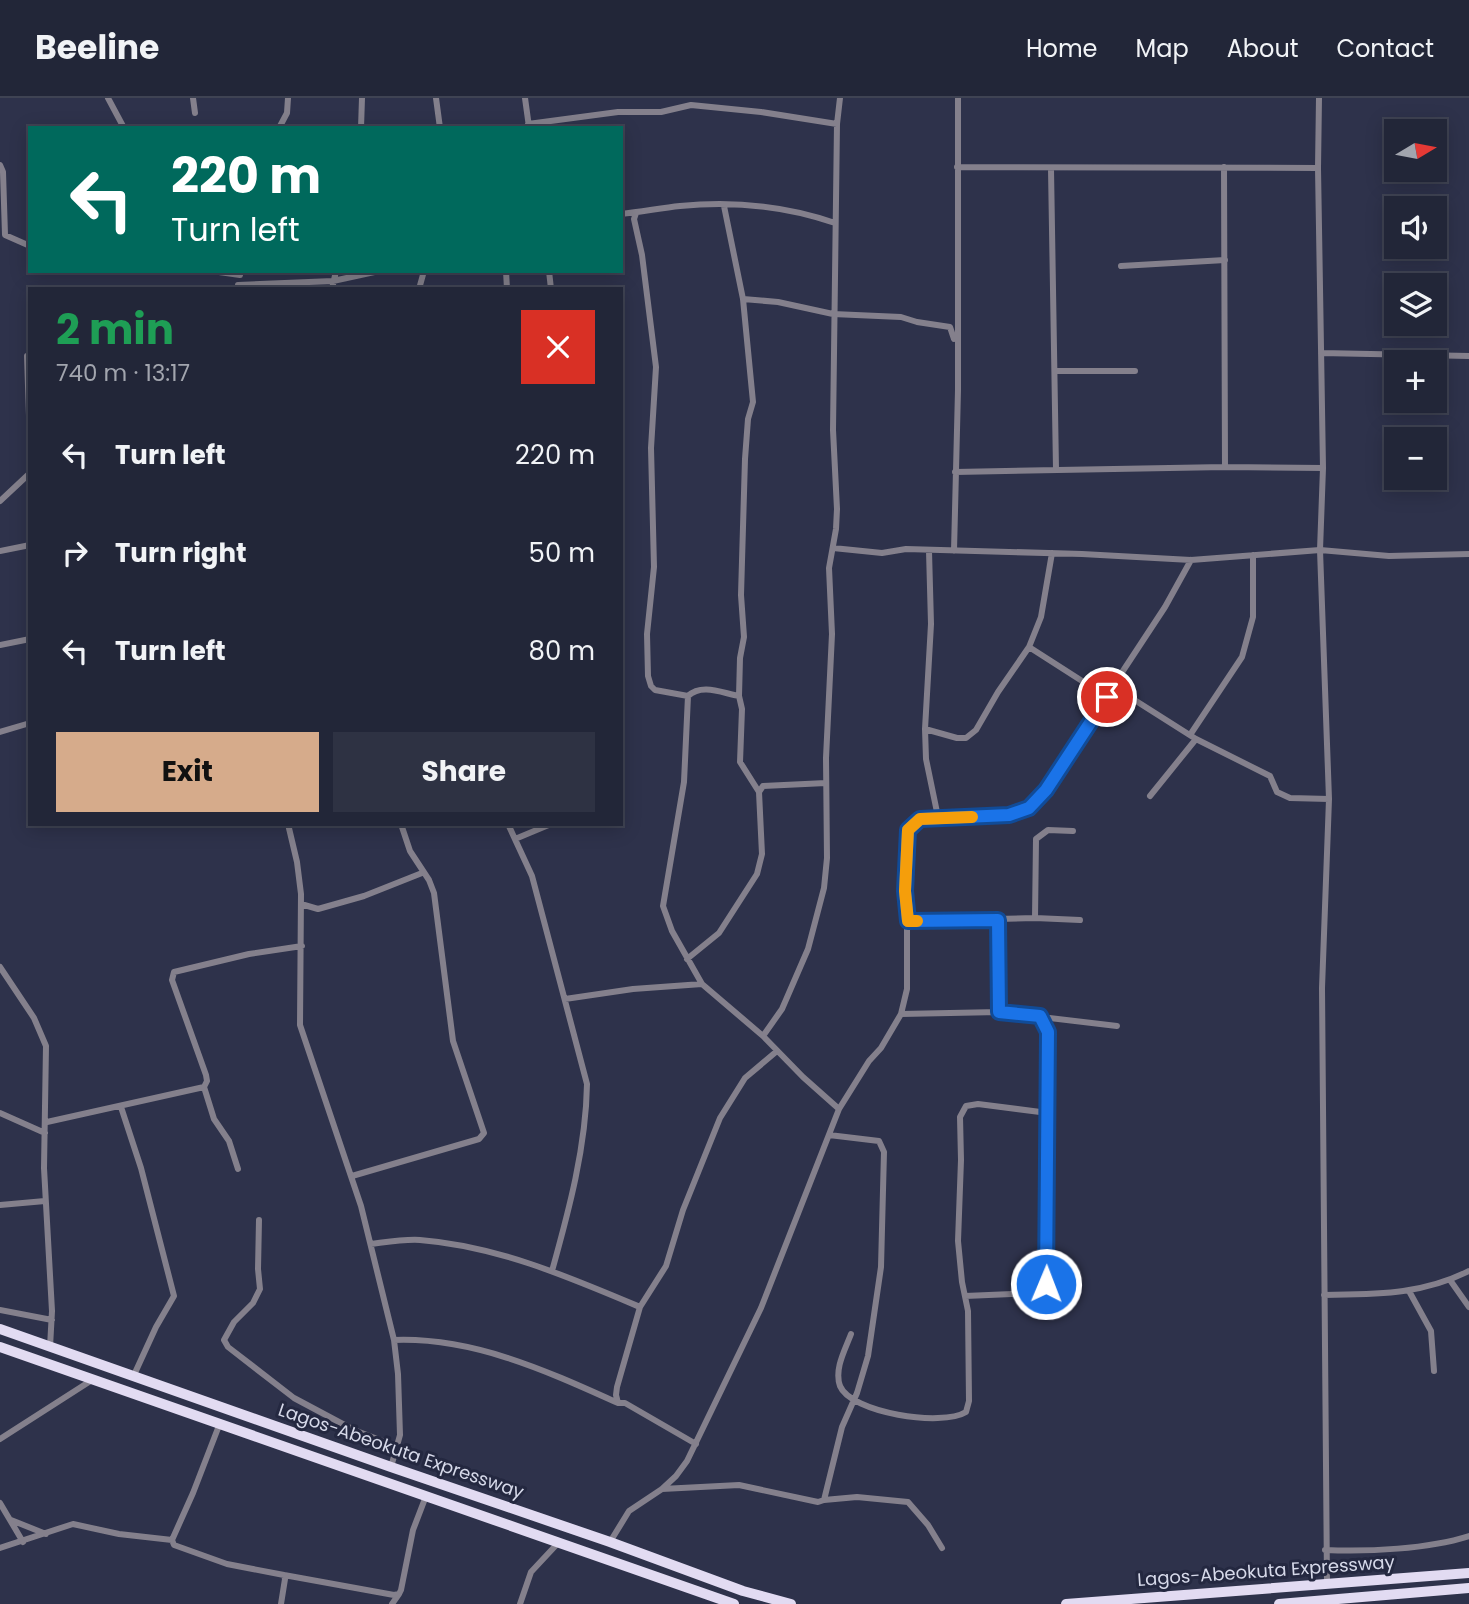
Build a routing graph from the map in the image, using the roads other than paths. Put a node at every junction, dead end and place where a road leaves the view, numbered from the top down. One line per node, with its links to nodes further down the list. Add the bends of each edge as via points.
1 (108, 98): 12 (street)
2 (192, 98): 10 (street)
3 (288, 98): 13 (street)
4 (362, 98): 14 (street)
5 (436, 98): 15 (street)
6 (526, 98): 16 (street)
7 (840, 98): 11 (street)
8 (958, 98): 18 (street)
9 (1319, 98): 20 (street)
10 (195, 113)
11 (837, 124): 16 (street, via 691,106 661,112 618,111); 25 (street)
12 (123, 126)
13 (280, 126)
14 (361, 126)
15 (440, 126)
16 (528, 126)
17 (0, 165): 26 (street, via 5,234)
18 (957, 167): 21 (street); 35 (street)
19 (1224, 167): 20 (street); 21 (street); 27 (street)
20 (1318, 168): 36 (street)
21 (1051, 169): 39 (street)
22 (724, 206): 23 (street); 25 (street, via 778,208); 33 (street)
23 (636, 213): 24 (street); 62 (street, via 656,368 650,448 654,567 648,676 655,690)
24 (623, 214)
25 (835, 223): 34 (street)
26 (28, 245)
27 (1225, 260): 28 (street); 42 (street)
28 (1121, 266)
29 (240, 273): 32 (street)
30 (372, 273): 31 (street)
31 (333, 285): 32 (street)
32 (238, 287)
33 (743, 299): 34 (street); 63 (street, via 753,402 746,459)
34 (833, 314): 35 (street, via 901,317 950,327); 49 (street)
35 (956, 347): 45 (street)
36 (1321, 353): 38 (street); 43 (street)
37 (27, 356): 41 (street)
38 (1469, 356)
39 (1055, 371): 40 (street); 44 (street)
40 (1135, 371)
41 (28, 386)
42 (1226, 467): 43 (street); 44 (street)
43 (1323, 468): 50 (street)
44 (1056, 469): 45 (street)
45 (955, 472): 53 (street)
46 (28, 475): 47 (street)
47 (0, 501)
48 (28, 545): 51 (street)
49 (833, 548): 52 (street); 69 (street)
50 (1320, 550): 55 (street, via 1389,556); 56 (street); 72 (street)
51 (0, 551)
52 (929, 551): 53 (street); 66 (street, via 931,624)
53 (954, 551): 54 (street)
54 (1052, 553): 57 (street); 60 (street, via 1041,617)
55 (1469, 554)
56 (1252, 555): 57 (street); 68 (street, via 1252,617 1242,657)
57 (1191, 560): 61 (street)
58 (28, 639): 59 (street)
59 (0, 645)
60 (1029, 647): 64 (street); 66 (street, via 972,736 957,738)
61 (1114, 687): 64 (street); 68 (street)
62 (688, 696): 63 (street, via 705,688); 87 (street, via 684,782 663,906)
63 (739, 696): 70 (street, via 740,762)
64 (1107, 697): 73 (street, via 1046,790 1029,808 1009,815)
65 (28, 724): 67 (street)
66 (925, 729): 73 (street)
67 (0, 732)
68 (1193, 737): 71 (street); 72 (street, via 1270,776 1277,792 1290,798)
69 (826, 783): 70 (street, via 770,785); 95 (street, via 829,836 824,888 808,949 782,1009)
70 (759, 792): 87 (street, via 762,854 757,874 719,933)
71 (1150, 796)
72 (1329, 799): 115 (street, via 1322,988)
73 (937, 817): 85 (street, via 920,819 908,830)
74 (288, 826): 81 (street)
75 (402, 826): 80 (street)
76 (509, 826): 79 (street)
77 (546, 826): 79 (street)
78 (1073, 831): 82 (street, via 1048,830 1036,839)
79 (515, 839): 90 (street, via 532,876)
80 (422, 873): 81 (street, via 318,909); 106 (street, via 434,893 453,1041 484,1133 479,1139)
81 (301, 904): 86 (street)
82 (1035, 918): 83 (street); 84 (street)
83 (998, 920): 85 (street); 91 (street)
84 (1080, 920)
85 (908, 921): 92 (street, via 907,989)
86 (302, 946): 97 (street, via 174,972 172,980 206,1074); 106 (street, via 300,1025)
87 (687, 960): 89 (street)
88 (0, 967): 102 (street, via 34,1018 46,1046)
89 (702, 984): 90 (street); 95 (street)
90 (565, 999): 111 (street, via 587,1084 587,1111)
91 (999, 1012): 92 (street); 93 (street)
92 (901, 1014): 99 (street)
93 (1040, 1016): 94 (street); 101 (street, via 1049,1037)
94 (1117, 1026)
95 (764, 1036): 96 (street)
96 (777, 1051): 99 (street); 117 (street, via 745,1078 720,1118 666,1266)
97 (204, 1087): 98 (street); 105 (street)
98 (121, 1107): 102 (street); 127 (street, via 174,1296)
99 (839, 1109): 104 (street)
100 (0, 1113): 103 (street)
101 (1048, 1113): 116 (street, via 1045,1289); 116 (street, via 978,1104 962,1111 958,1241)
102 (47, 1122): 103 (street)
103 (45, 1133): 107 (street)
104 (829, 1135): 129 (street, via 879,1142 884,1152 881,1267 868,1356); 133 (street, via 761,1308)
105 (238, 1169)
106 (352, 1176): 110 (street)
107 (46, 1201): 108 (street); 120 (street)
108 (0, 1205)
109 (259, 1220): 134 (street, via 260,1289 228,1332 224,1340 228,1347 294,1398)
110 (371, 1244): 111 (street, via 418,1240 485,1251); 123 (street)
111 (552, 1271): 117 (street)
112 (1469, 1271): 113 (street)
113 (1450, 1280): 114 (street); 118 (street)
114 (1409, 1291): 115 (street); 126 (street, via 1431,1331)
115 (1324, 1295): 149 (street)
116 (965, 1296): 129 (street, via 966,1412 934,1420)
117 (640, 1307): 130 (street, via 617,1387)
118 (1469, 1307)
119 (0, 1310): 120 (street)
120 (52, 1320): 125 (street)
121 (0, 1329): 125 (highway, Lagos-Abeokuta Expressway)
122 (850, 1334): 129 (street, via 838,1373 844,1394)
123 (394, 1339): 130 (street, via 431,1339 503,1356); 134 (street)
124 (0, 1347): 128 (highway, Lagos-Abeokuta Expressway)
125 (50, 1347): 127 (highway, Lagos-Abeokuta Expressway)
126 (1434, 1371)
127 (134, 1375): 135 (highway, Lagos-Abeokuta Expressway)
128 (94, 1378): 131 (highway, Lagos-Abeokuta Expressway); 132 (street)
129 (853, 1401): 138 (street)
130 (618, 1403): 133 (street)
131 (220, 1423): 137 (highway, Lagos-Abeokuta Expressway); 143 (street)
132 (0, 1439)
133 (696, 1444): 136 (street)
134 (398, 1447): 135 (street)
135 (391, 1467): 146 (highway, Lagos-Abeokuta Expressway)
136 (662, 1489): 138 (street, via 739,1485); 146 (street, via 629,1511)
137 (426, 1496): 145 (highway, Lagos-Abeokuta Expressway); 154 (street, via 413,1530)
138 (824, 1500): 148 (street, via 857,1497 908,1502)
139 (0, 1503): 140 (street)
140 (9, 1519): 141 (street); 144 (street)
141 (47, 1534): 143 (street, via 73,1524); 144 (street)
142 (1469, 1536): 149 (street, via 1359,1551)
143 (172, 1541): 151 (street, via 227,1564)
144 (23, 1542): 147 (street)
145 (559, 1542): 158 (street, via 531,1572); 159 (highway, Lagos-Abeokuta Expressway)
146 (610, 1542): 160 (highway, Lagos-Abeokuta Expressway)
147 (0, 1548)
148 (942, 1548)
149 (1325, 1550): 152 (street)
150 (1469, 1573): 152 (highway, Lagos-Abeokuta Expressway)
151 (284, 1575): 154 (street); 156 (street)
152 (1327, 1584): 161 (highway, Lagos-Abeokuta Expressway)
153 (1469, 1588): 155 (highway, Lagos-Abeokuta Expressway)
154 (399, 1594): 157 (street)
155 (1339, 1602): 162 (highway, Lagos-Abeokuta Expressway)
156 (281, 1604)
157 (392, 1604)
158 (520, 1604)
159 (734, 1604)
160 (791, 1604)
161 (1066, 1604)
162 (1279, 1604)

